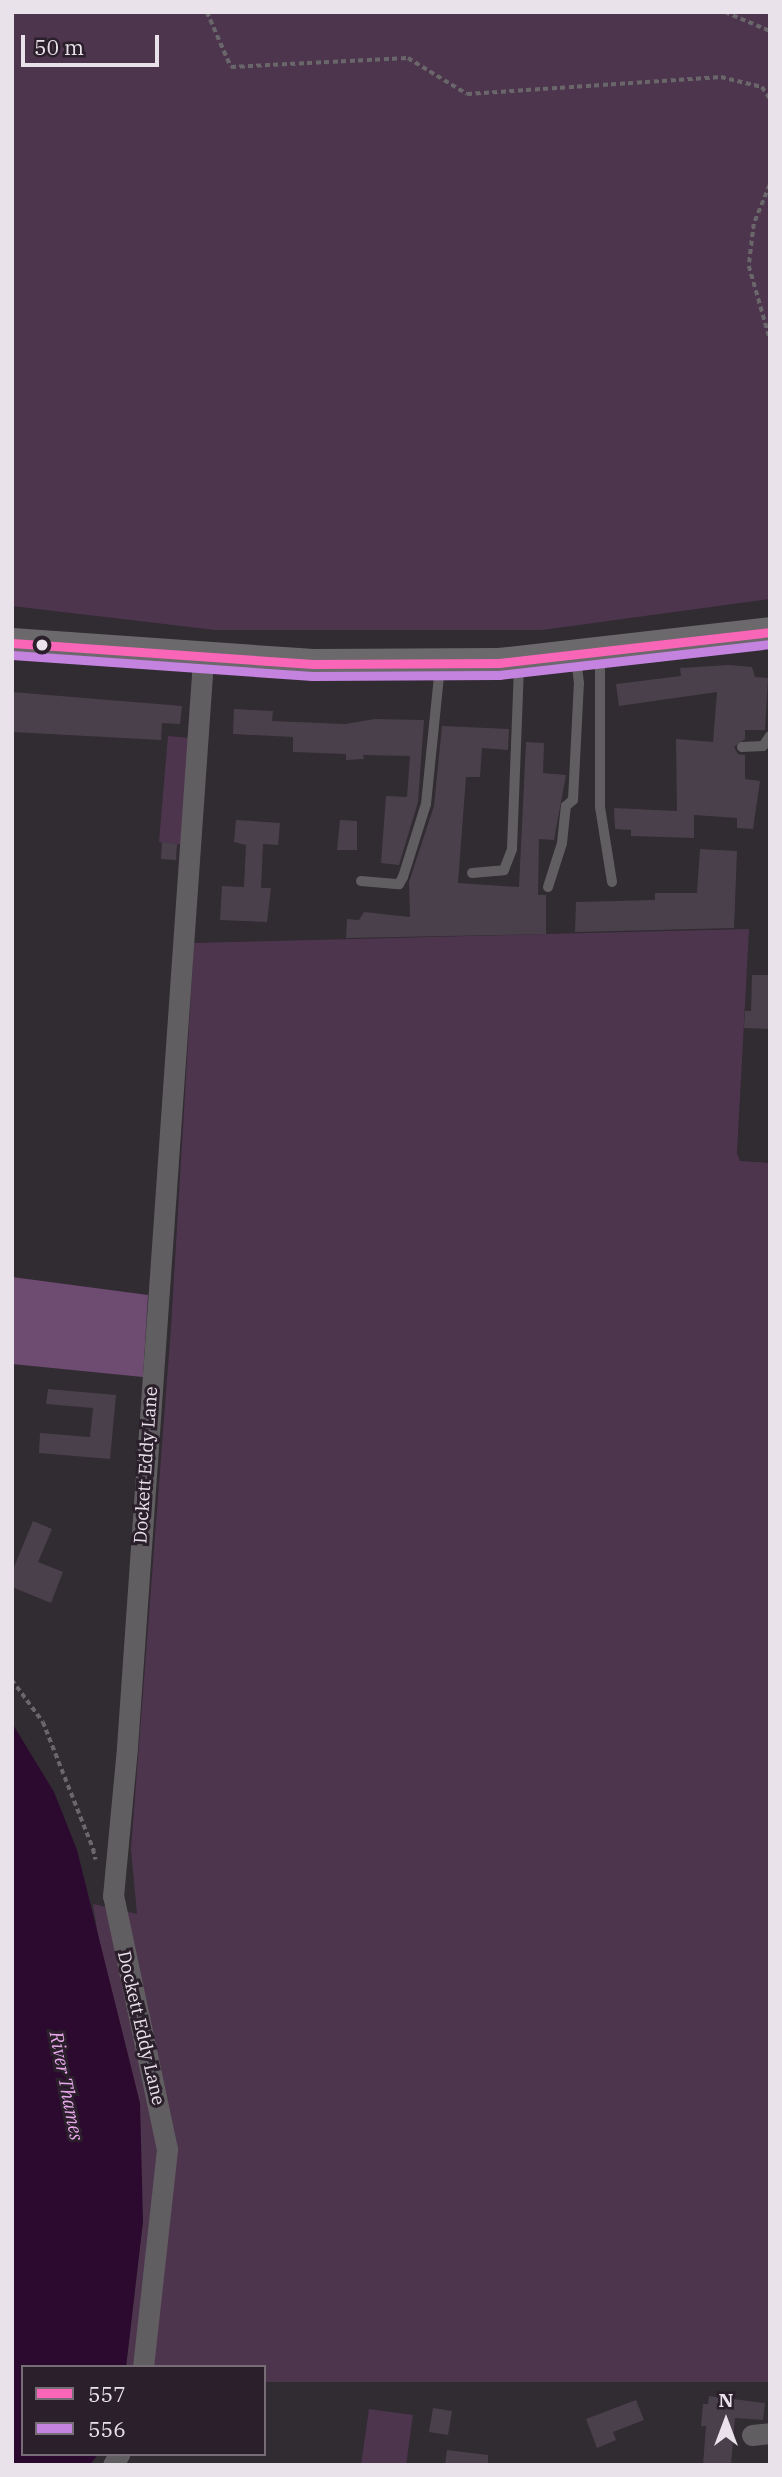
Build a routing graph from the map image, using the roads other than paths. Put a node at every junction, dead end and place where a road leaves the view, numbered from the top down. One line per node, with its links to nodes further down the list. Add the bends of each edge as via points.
1 (770, 632): 3 (main road)
2 (12, 643): 4 (main road)
3 (588, 656): 6 (main road); 11 (lane, via 600,807); 12 (lane, via 579,682 573,800 566,806 562,843)
4 (203, 659): 5 (main road); 13 (street, Dockett Eddy Lane, via 128,1747 113,1896 164,2123 167,2174)
5 (441, 663): 6 (main road); 10 (lane, via 426,804 403,877 399,884)
6 (519, 663): 9 (lane, via 512,849 504,870)
7 (770, 736): 8 (lane, via 762,746)
8 (742, 747)
9 (472, 873)
10 (361, 881)
11 (612, 882)
12 (548, 887)
13 (143, 2365)

